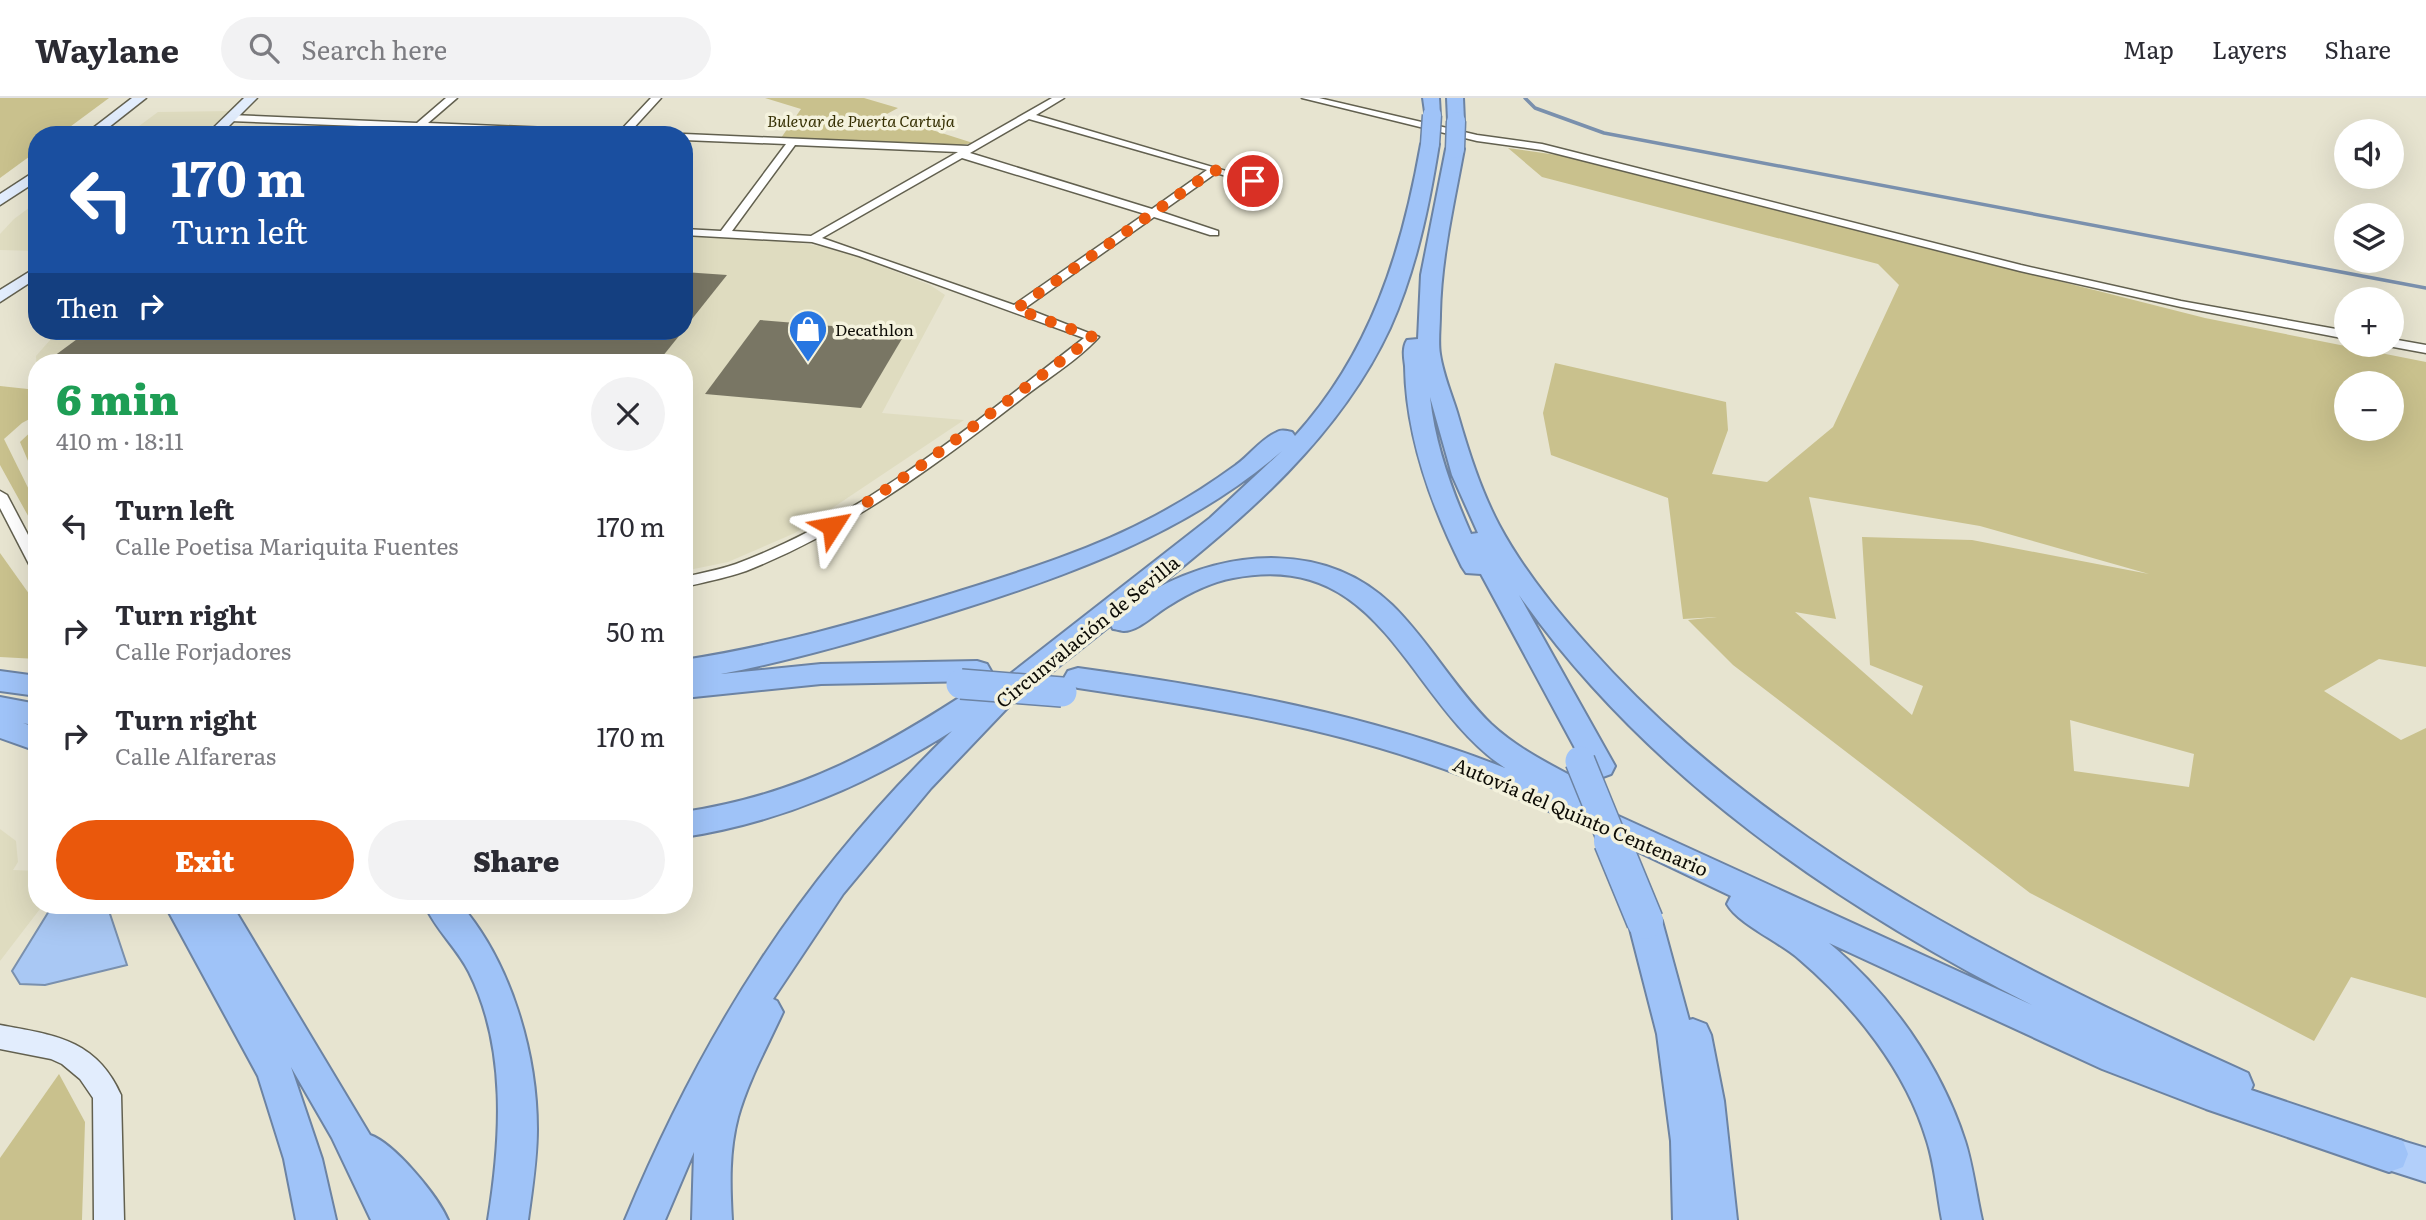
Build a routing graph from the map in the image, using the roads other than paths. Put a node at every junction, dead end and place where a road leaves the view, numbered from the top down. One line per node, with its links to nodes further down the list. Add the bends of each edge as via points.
1 (141, 98): 13 (main road)
2 (251, 98): 12 (main road)
3 (452, 98): 16 (street)
4 (656, 98): 17 (street)
5 (1059, 98): 11 (street)
6 (1307, 98): 10 (street)
7 (1376, 98): 10 (street)
8 (1455, 98): 30 (highway, bridge, via 1455,149)
9 (1432, 107): 34 (highway, Circunvalación de Sevilla, bridge, via 1415,225)
10 (1378, 115): 35 (street, via 1477,138 1542,147 2020,268)
11 (1028, 116): 20 (street); 21 (street)
12 (230, 118): 14 (main road); 15 (street)
13 (102, 126)
14 (222, 126)
15 (397, 126)
16 (419, 126)
17 (630, 126)
18 (693, 137): 19 (street)
19 (793, 141): 20 (street); 27 (street)
20 (965, 152): 25 (street); 29 (street)
21 (1214, 170): 23 (street); 25 (street)
22 (28, 181): 24 (main road)
23 (1272, 186)
24 (0, 201)
25 (1153, 213): 28 (street); 33 (street)
26 (693, 232): 27 (street)
27 (725, 233): 29 (street)
28 (1214, 233)
29 (813, 239): 33 (street)
30 (1431, 275): 37 (highway); 59 (highway, via 1415,326 1416,379 1426,440 1468,554)
31 (28, 278): 32 (main road)
32 (3, 297)
33 (1016, 309): 41 (street, via 1093,337 832,526 754,561)
34 (1387, 310): 42 (highway, Circunvalación de Sevilla, via 1366,354 1332,406 1296,449 1241,505); 43 (highway, via 1291,431 1197,504 1052,571 850,633)
35 (2334, 333)
36 (2404, 345): 38 (street)
37 (1427, 348): 59 (highway, via 1436,426 1460,504); 67 (highway, via 1465,478 1497,546 1545,616 1595,676 1719,789 1818,862)
38 (2426, 349)
39 (0, 495): 40 (street)
40 (28, 549)
41 (693, 579)
42 (1130, 595): 56 (highway, Circunvalación de Sevilla, via 1000,698); 60 (highway, via 892,756 813,793)
43 (693, 668)
44 (969, 678): 47 (highway, bridge); 48 (highway, via 821,674); 50 (highway)
45 (0, 681): 46 (highway)
46 (28, 685)
47 (1070, 685): 66 (highway, Autovía del Quinto Centenario, via 1210,696 1425,750 1595,817); 81 (highway, via 1245,716 1437,766 1579,822 1705,882 1794,934 1842,974 1884,1022 1933,1104 1947,1143)
48 (693, 687)
49 (0, 692): 51 (highway)
50 (693, 696)
51 (28, 697)
52 (0, 708): 53 (highway)
53 (28, 713)
54 (0, 726): 55 (highway)
55 (28, 737)
56 (962, 738): 64 (highway, Circunvalación de Sevilla, via 913,787); 66 (highway, via 1120,624 1188,584 1241,567 1315,571 1354,588 1382,611 1459,709 1518,762)
57 (0, 747): 58 (highway)
58 (28, 755)
59 (1590, 763): 65 (highway)
60 (693, 823)
61 (187, 914): 74 (highway, via 275,1072)
62 (220, 914): 69 (highway)
63 (449, 914): 72 (highway, via 483,963 500,1001 510,1041 519,1133)
64 (804, 923): 77 (highway, Circunvalación de Sevilla, via 749,1007 703,1090); 78 (highway, via 716,1131 710,1172)
65 (1654, 923): 79 (highway, via 1690,1141); 80 (highway, via 1692,1027)
66 (1870, 946): 67 (highway, Autovía del Quinto Centenario)
67 (2034, 1007): 70 (highway, Autovía del Quinto Centenario, via 2176,1082)
68 (0, 1037): 73 (main road, via 72,1055 90,1070 107,1095)
69 (345, 1125): 75 (highway); 76 (highway)
70 (2389, 1154): 71 (highway)
71 (2426, 1166)
72 (508, 1219)
73 (109, 1220)
74 (316, 1220)
75 (394, 1220)
76 (428, 1220)
77 (645, 1220)
78 (712, 1220)
79 (1693, 1220)
80 (1717, 1220)
81 (1962, 1220)

